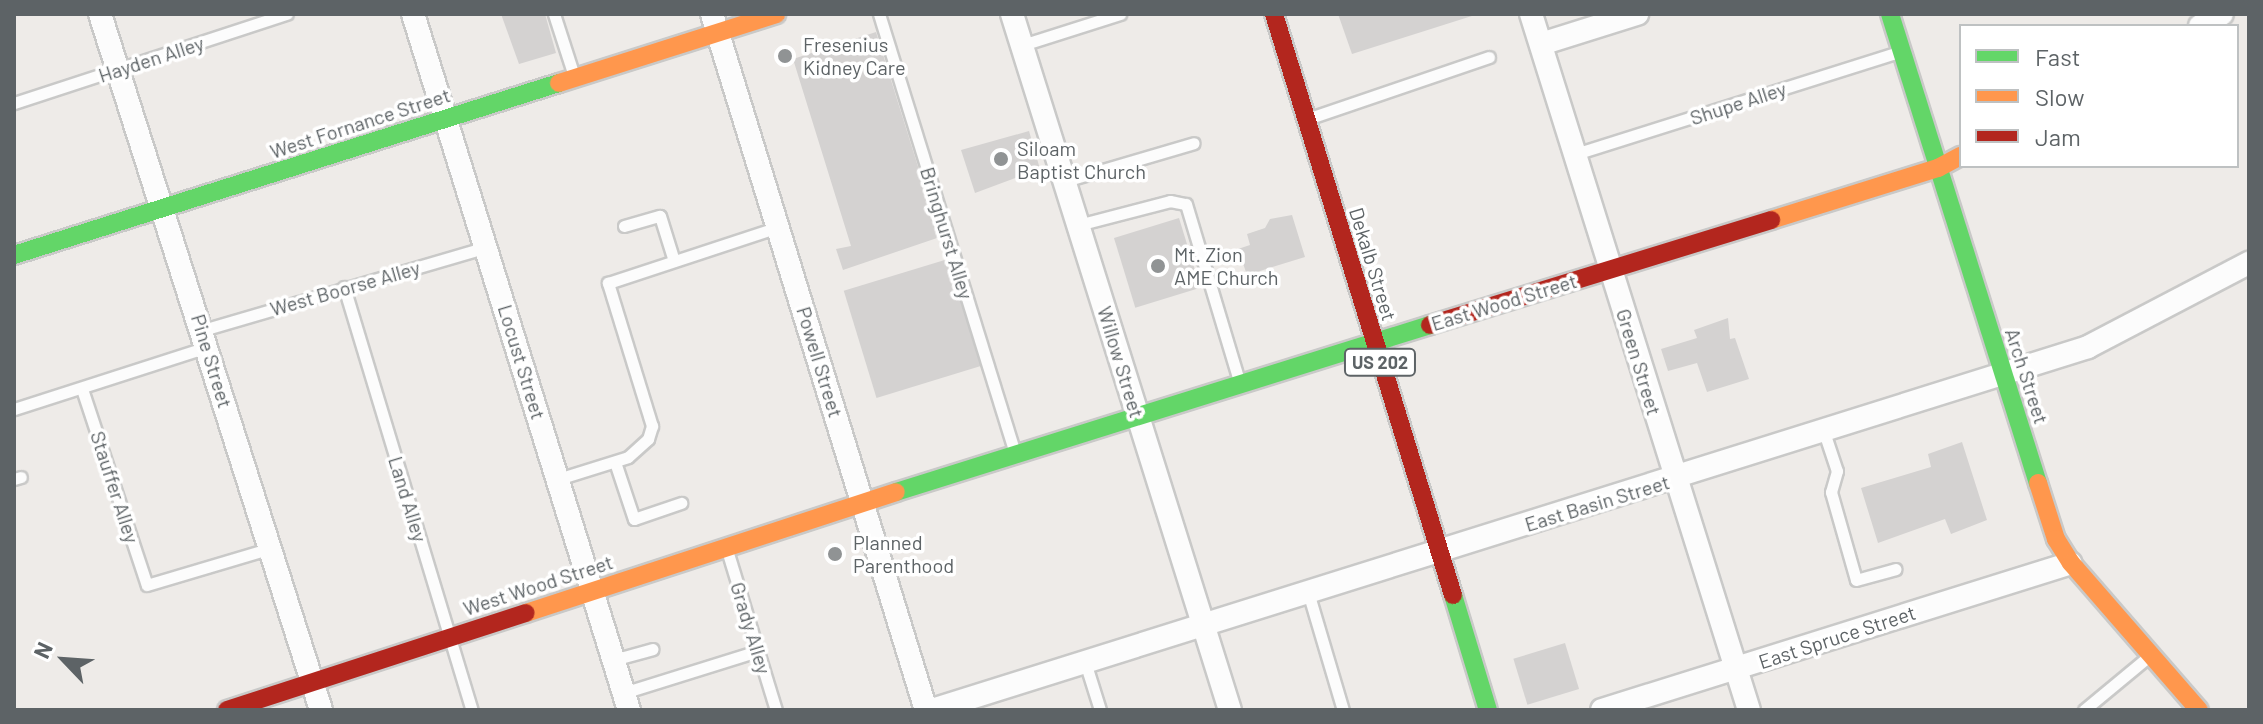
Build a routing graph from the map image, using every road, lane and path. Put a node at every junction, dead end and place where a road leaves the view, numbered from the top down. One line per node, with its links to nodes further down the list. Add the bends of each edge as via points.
1 (100, 14): 21 (street, Pine Street)
2 (287, 14): 14 (lane, Hayden Alley)
3 (413, 14): 24 (street, Locust Street)
4 (554, 14): 22 (lane)
5 (776, 14): 15 (main road, West Fornance Street)
6 (879, 14): 49 (lane, Bringhurst Alley)
7 (1012, 14): 18 (street, Willow Street)
8 (1120, 14): 18 (lane)
9 (1274, 14): 25 (main road, Dekalb Street / US 202)
10 (1531, 14): 17 (street, Green Street)
11 (1637, 14): 17 (street)
12 (1890, 14): 19 (main road, Arch Street)
13 (2222, 14): 16 (street)
14 (261, 18): 21 (lane, Hayden Alley)
15 (715, 23): 22 (main road, West Fornance Street); 34 (street, Powell Street)
16 (2204, 24)
17 (1541, 44): 27 (street, Green Street)
18 (1022, 45): 30 (street, Willow Street)
19 (1902, 51): 27 (lane, Shupe Alley); 29 (main road, Arch Street)
20 (1489, 57): 25 (lane)
21 (117, 70): 23 (lane, Hayden Alley); 31 (street, Pine Street)
22 (574, 77): 24 (main road, West Fornance Street)
23 (14, 103)
24 (448, 118): 31 (main road, West Fornance Street); 35 (street, Locust Street)
25 (1306, 120): 42 (main road, Dekalb Street / US 202)
26 (1194, 143): 30 (lane)
27 (1575, 154): 39 (street, Green Street)
28 (1959, 157): 29 (main road, East Wood Street)
29 (1938, 168): 39 (main road, East Wood Street); 43 (main road, Arch Street)
30 (1065, 181): 32 (street, Willow Street)
31 (160, 209): 36 (main road, West Fornance Street); 41 (street, Pine Street)
32 (1078, 225): 44 (lane, via 1170,201 1186,204); 47 (street, Willow Street)
33 (624, 226): 37 (lane, via 660,216)
34 (778, 227): 37 (lane); 54 (street, Powell Street)
35 (488, 246): 40 (lane, West Boorse Alley); 51 (street, Locust Street)
36 (14, 255)
37 (674, 261): 50 (lane, via 608,283 652,426 639,451)
38 (2249, 263): 43 (street, East Basin Street, via 2088,347)
39 (1611, 269): 42 (main road, East Wood Street); 52 (street, Green Street)
40 (344, 287): 41 (lane, West Boorse Alley); 63 (lane, Land Alley)
41 (206, 338): 45 (lane, West Boorse Alley); 56 (street, Pine Street)
42 (1374, 343): 44 (main road, East Wood Street); 57 (main road, Dekalb Street / US 202)
43 (2003, 375): 48 (street, East Basin Street); 58 (main road, Arch Street, via 2056,539)
44 (1240, 385): 47 (main road, East Wood Street)
45 (82, 389): 46 (lane, West Boorse Alley); 56 (lane, Stauffer Alley, via 147,585)
46 (14, 409)
47 (1138, 416): 49 (main road, East Wood Street); 62 (street, Willow Street)
48 (1824, 432): 52 (street, East Basin Street); 59 (lane, via 1837,471 1831,492 1856,580)
49 (1015, 453): 54 (main road, East Wood Street)
50 (615, 462): 51 (lane); 53 (lane, via 634,519)
51 (558, 479): 60 (street, Locust Street)
52 (1675, 479): 57 (street, East Basin Street); 69 (street, Green Street)
53 (681, 503)
54 (863, 503): 55 (main road, West Wood Street); 77 (street, Powell Street)
55 (726, 547): 60 (main road, West Wood Street); 65 (lane, Grady Alley)
56 (268, 549): 70 (street, Pine Street)
57 (1439, 551): 61 (street, East Basin Street); 81 (main road, Dekalb Street / US 202)
58 (2071, 563): 66 (main road, Arch Street); 69 (street, East Spruce Street)
59 (1896, 569)
60 (591, 591): 63 (main road, West Wood Street); 67 (street, Locust Street)
61 (1308, 592): 62 (street, East Basin Street); 80 (lane)
62 (1202, 626): 68 (street, East Basin Street); 79 (street, Willow Street)
63 (450, 637): 70 (main road, West Wood Street); 75 (lane, Land Alley)
64 (653, 649): 67 (lane)
65 (758, 651): 71 (lane); 76 (lane, Grady Alley)
66 (2152, 654): 84 (lane); 85 (main road, Arch Street)
67 (613, 660): 71 (street, Locust Street)
68 (1085, 662): 77 (street, East Basin Street); 78 (lane)
69 (1737, 668): 72 (street, East Spruce Street); 83 (street, Green Street)
70 (312, 683): 73 (main road, West Wood Street); 74 (street, Pine Street)
71 (626, 701)
72 (1634, 705): 82 (street, East Spruce Street)
73 (227, 710)
74 (321, 710)
75 (472, 710)
76 (776, 710)
77 (929, 710)
78 (1100, 710)
79 (1230, 710)
80 (1343, 710)
81 (1488, 710)
82 (1602, 710)
83 (1749, 710)
84 (2084, 710)
85 (2199, 710)

